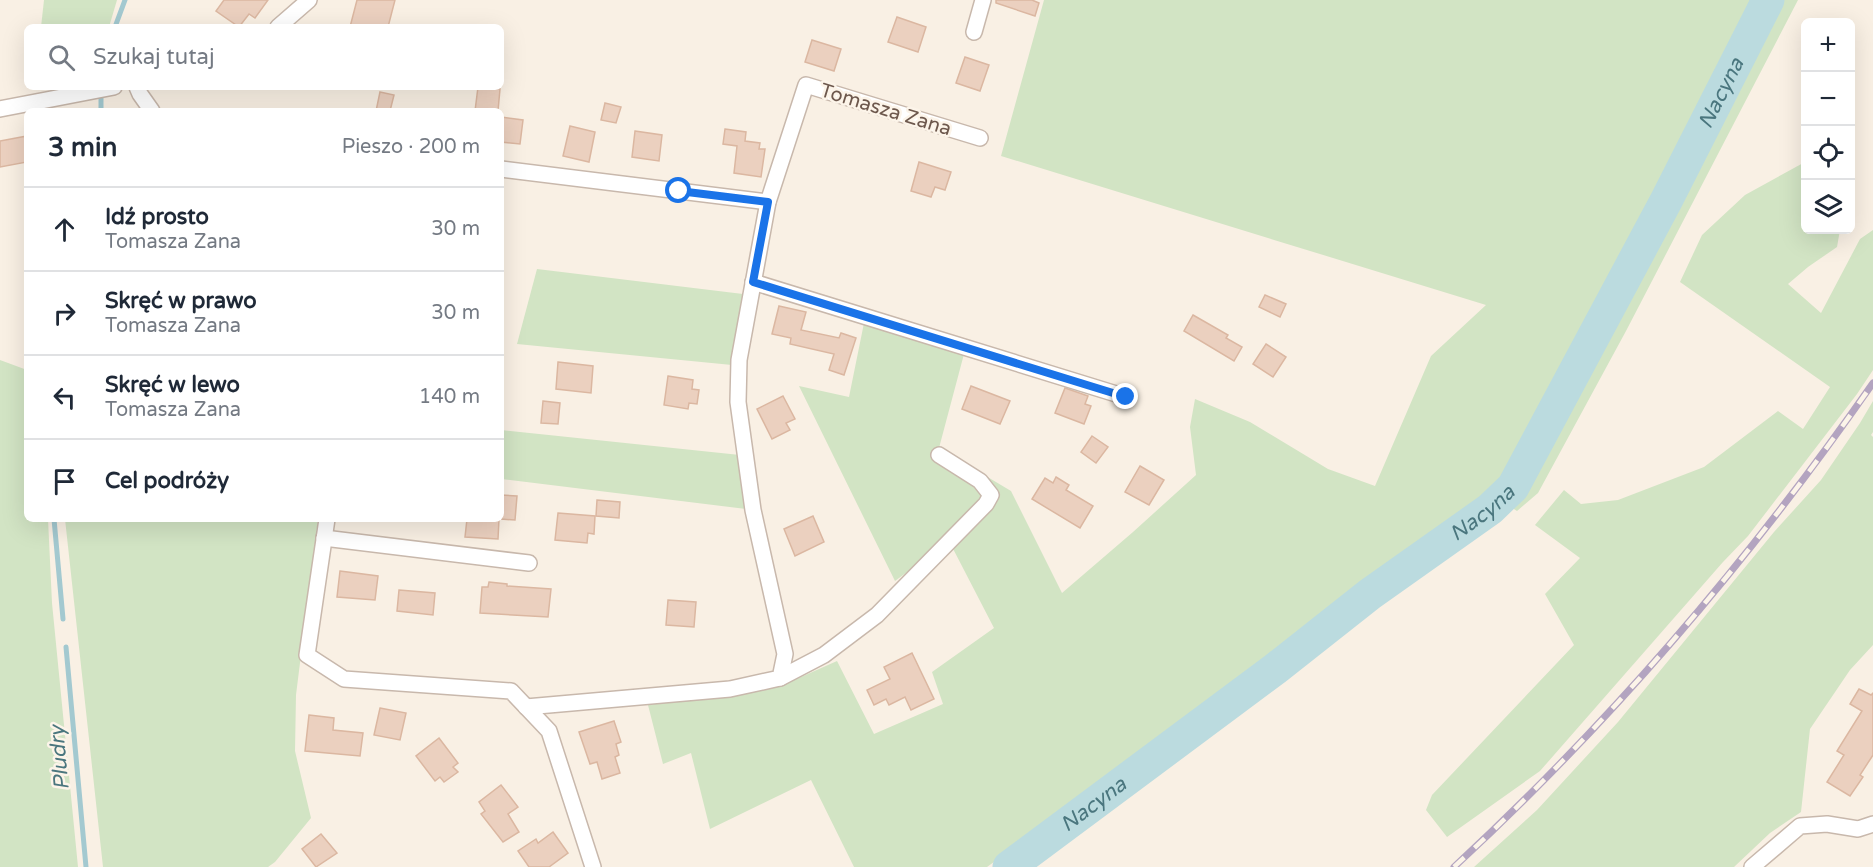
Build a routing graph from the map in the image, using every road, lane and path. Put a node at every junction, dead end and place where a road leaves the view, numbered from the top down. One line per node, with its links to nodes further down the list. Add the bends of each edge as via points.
1 (309, 0): 3 (street)
2 (983, 0): 4 (street)
3 (281, 24)
4 (974, 32)
5 (100, 90): 8 (street)
6 (138, 90): 7 (street)
7 (150, 108)
8 (0, 109)
9 (980, 138): 11 (street, Tomasza Zana, via 806,85)
10 (504, 169): 11 (street)
11 (768, 202): 12 (street, Tomasza Zana)
12 (753, 282): 13 (street); 18 (street, Tomasza Zana, via 739,360 738,402 753,510 785,654)
13 (1126, 397)
14 (939, 455): 18 (street, via 980,481 990,495 986,504 877,615 824,655)
15 (327, 522): 16 (street)
16 (324, 538): 17 (street); 19 (street, via 307,655 344,678 511,691)
17 (529, 563)
18 (780, 678): 19 (street, via 729,689)
19 (526, 707): 21 (street, via 549,731)
20 (1873, 824): 22 (street, via 1858,829 1827,824 1800,826)
21 (593, 867)
22 (1752, 867)

